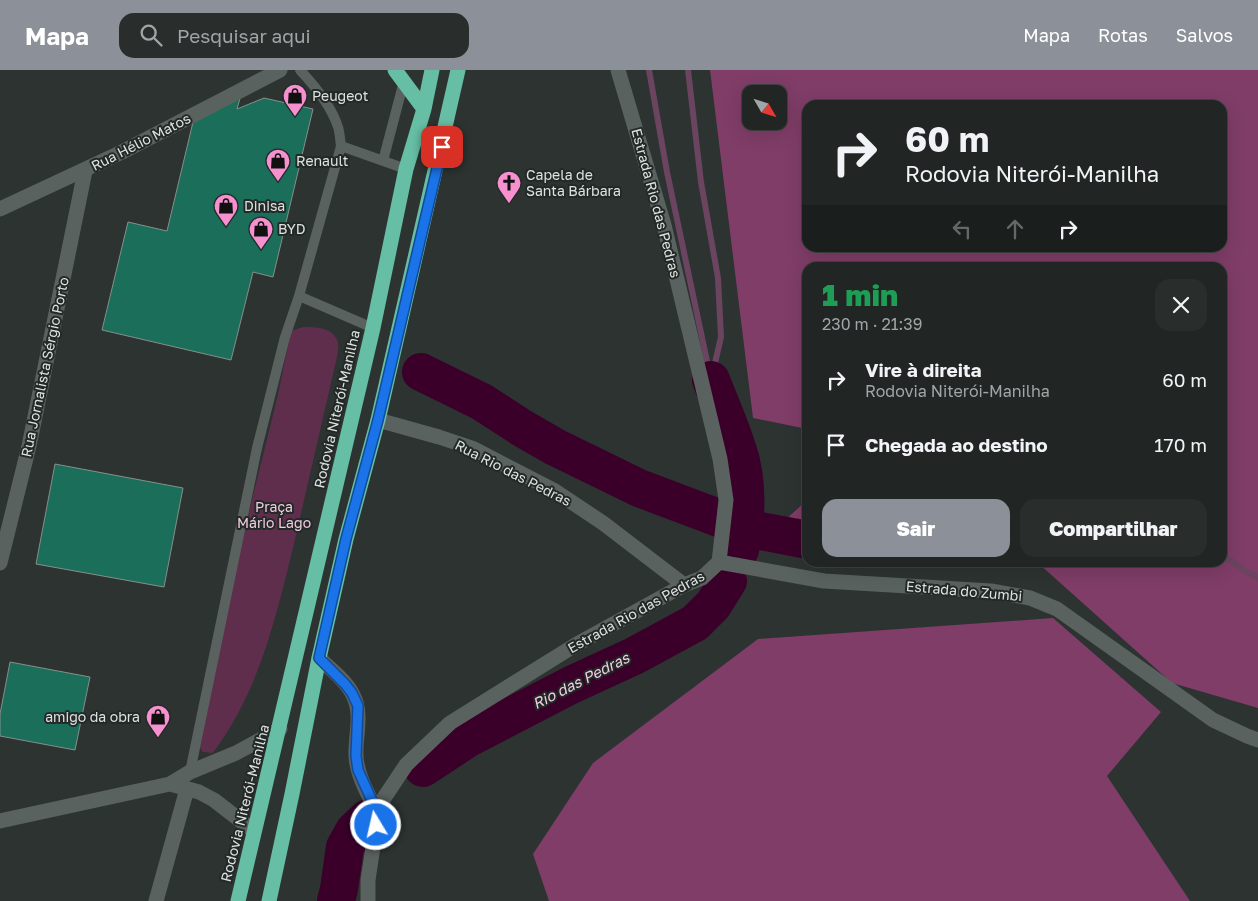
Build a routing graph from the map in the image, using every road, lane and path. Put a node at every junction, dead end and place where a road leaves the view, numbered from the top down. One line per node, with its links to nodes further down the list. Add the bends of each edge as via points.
1 (280, 70): 11 (street, Rua Hélio Matos)
2 (300, 70): 8 (lane, via 326,103 337,126)
3 (432, 70): 7 (highway, Rodovia Niterói-Manilha)
4 (458, 70): 15 (highway)
5 (618, 70): 16 (street, Estrada Rio das Pedras, via 664,225 720,459 726,500)
6 (399, 75): 7 (highway); 9 (lane)
7 (424, 110): 10 (highway, Rodovia Niterói-Manilha)
8 (341, 146): 9 (lane); 13 (lane)
9 (383, 161): 10 (lane)
10 (406, 169): 14 (highway, Rodovia Niterói-Manilha)
11 (85, 170): 12 (street, Rua Hélio Matos); 17 (street, Rua Jornalista Sérgio Porto, via 29,446)
12 (0, 209)
13 (300, 296): 14 (lane); 22 (lane, via 285,337 257,448)
14 (374, 328): 20 (highway, Rodovia Niterói-Manilha)
15 (378, 420): 18 (street, Rua Rio das Pedras, via 472,448 555,491); 19 (highway)
16 (719, 562): 18 (street, Estrada Rio das Pedras, via 702,578); 21 (street, Estrada do Zumbi, via 824,581 973,590 1030,598 1057,609 1213,720)
17 (0, 563)
18 (684, 585): 25 (street, Estrada Rio das Pedras, via 577,644 450,723 406,765 384,798)
19 (319, 658): 25 (street, via 349,688 358,706 358,770); 30 (highway)
20 (280, 729): 22 (street, via 222,760); 27 (highway, Rodovia Niterói-Manilha)
21 (1258, 740)
22 (190, 772): 23 (street)
23 (170, 784): 24 (street); 26 (street)
24 (187, 789): 27 (street, via 214,800); 28 (street)
25 (378, 814): 31 (street, Estrada Rio das Pedras)
26 (0, 821)
27 (254, 831): 29 (highway, Rodovia Niterói-Manilha)
28 (156, 901)
29 (238, 901)
30 (269, 901)
31 (368, 901)

